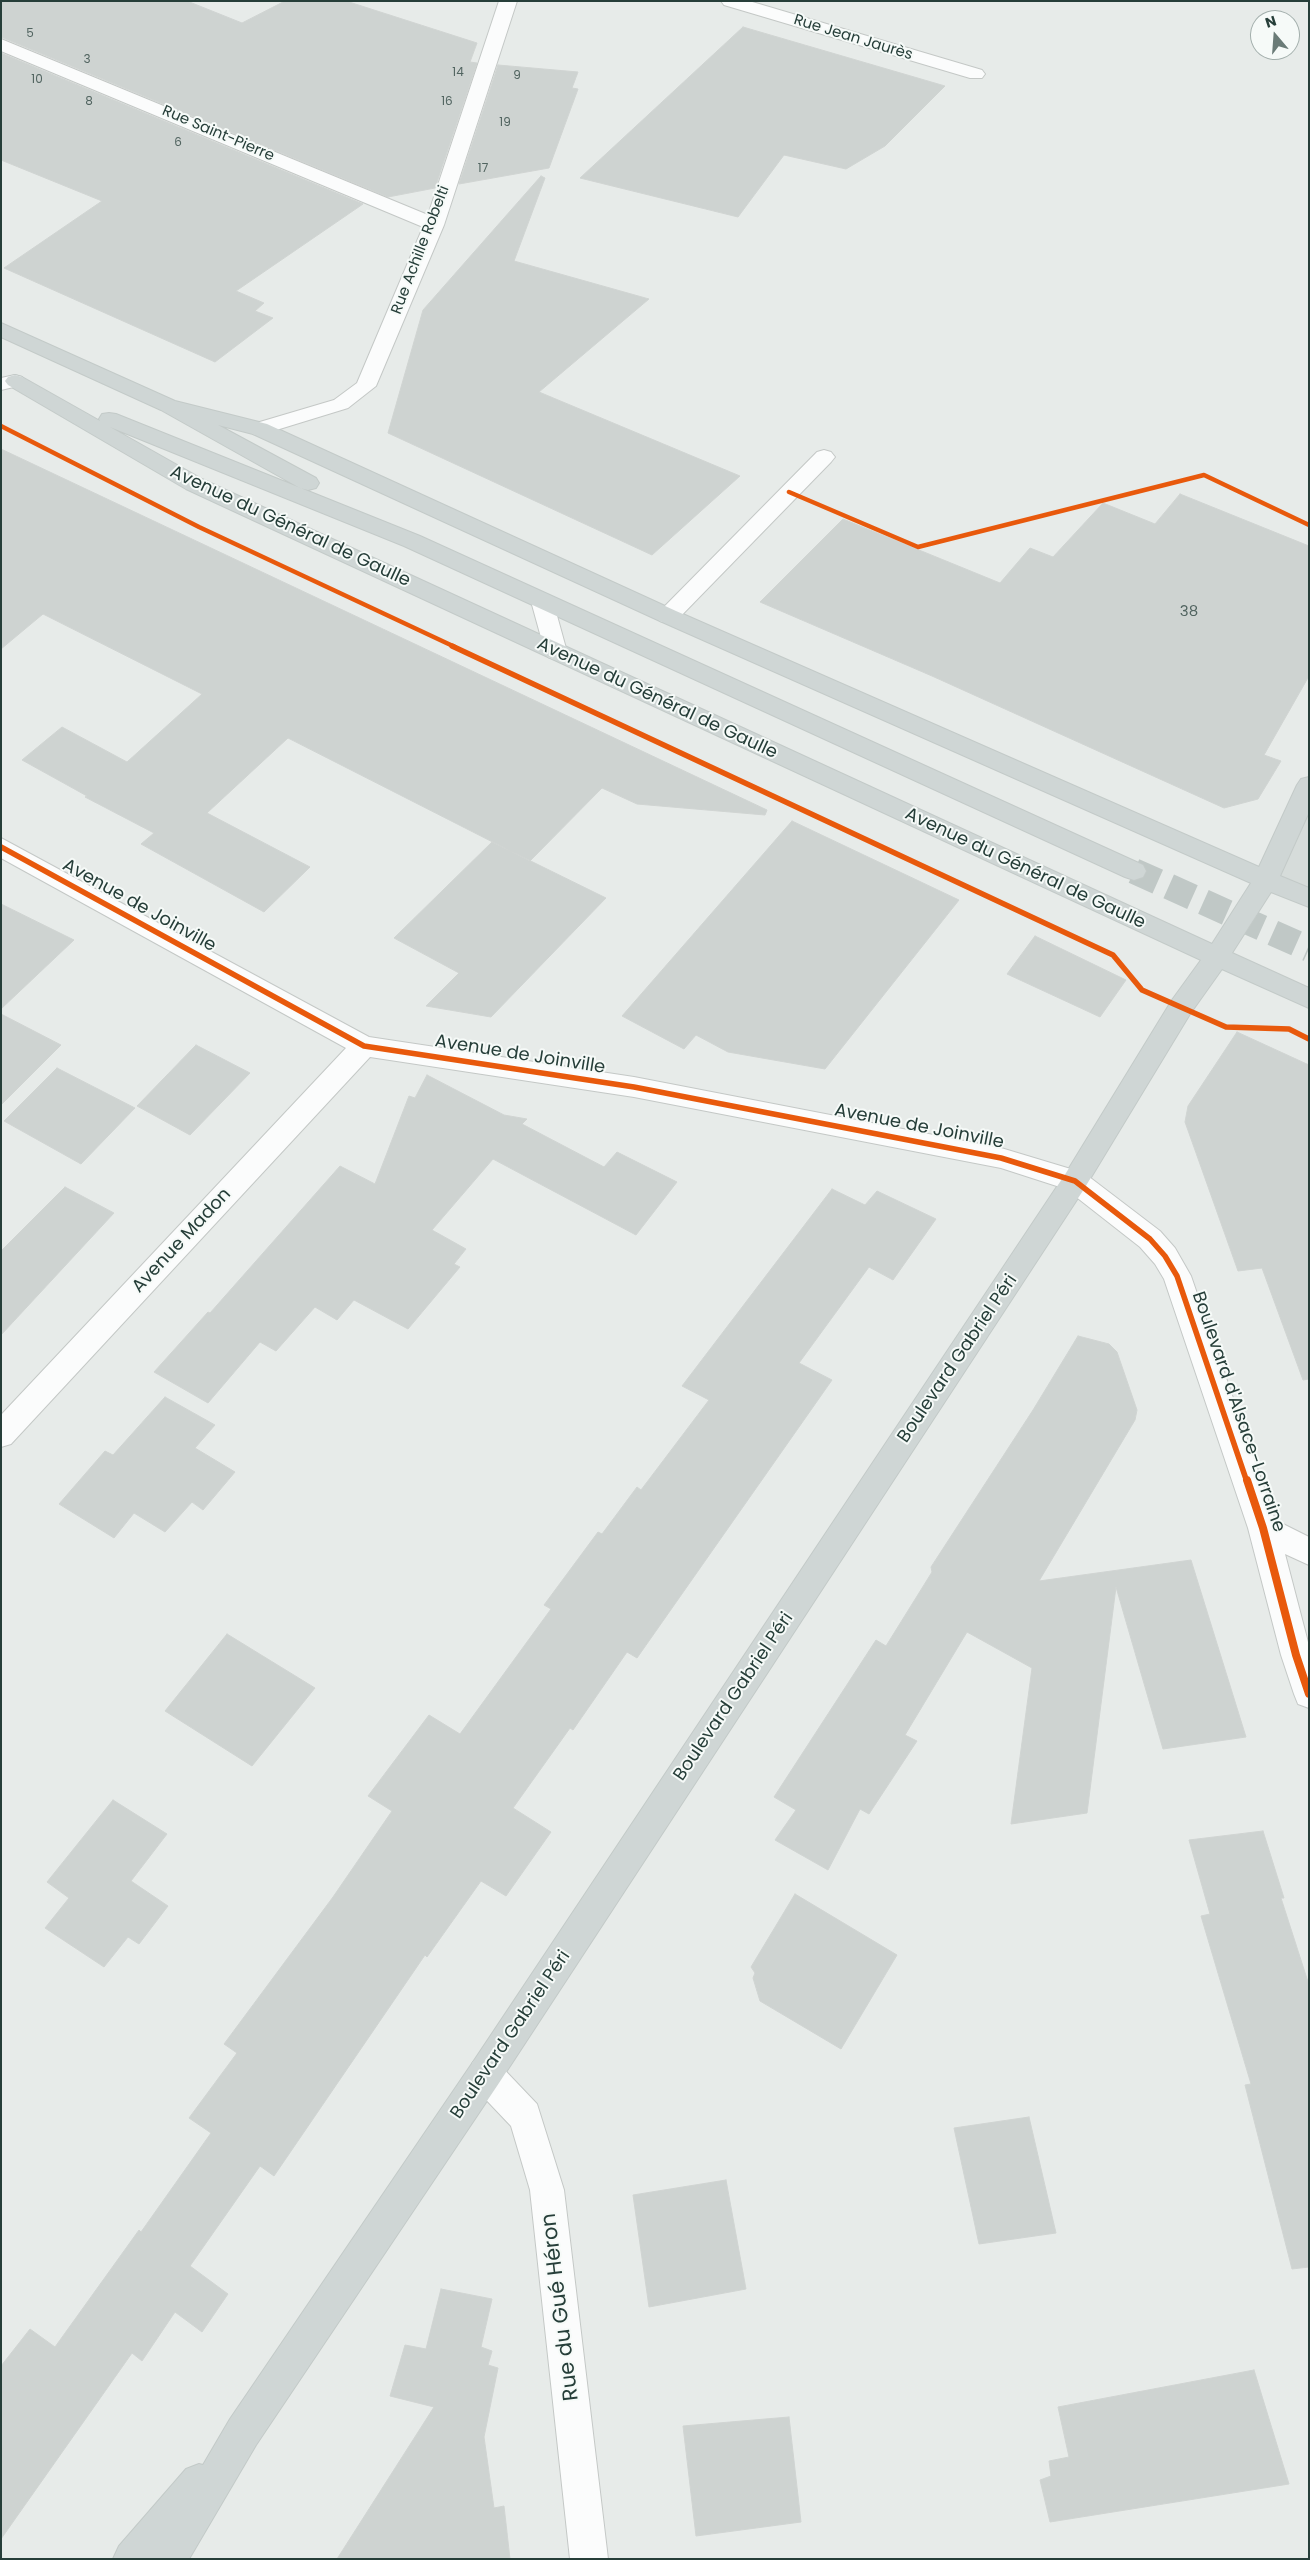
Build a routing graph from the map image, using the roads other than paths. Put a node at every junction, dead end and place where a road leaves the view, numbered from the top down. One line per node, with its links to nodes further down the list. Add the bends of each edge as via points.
1 (508, 1): 5 (street, Rue Achille Robelti)
2 (730, 1): 4 (street, Rue Jean Jaurès)
3 (1, 44): 5 (street, Rue Saint-Pierre)
4 (976, 74)
5 (434, 225): 9 (street, Rue Achille Robelti, via 366,386 341,404)
6 (1, 329): 8 (main road, Avenue du Général de Gaulle)
7 (6, 380): 11 (main road, Avenue du Général de Gaulle); 14 (main road, Avenue du Général de Gaulle, via 194,484)
8 (168, 406): 9 (main road, Avenue du Général de Gaulle); 11 (main road, Avenue du Général de Gaulle)
9 (260, 429): 13 (main road, Avenue du Général de Gaulle)
10 (824, 457): 13 (street)
11 (412, 542): 12 (main road, Avenue du Général de Gaulle)
12 (542, 601): 14 (street); 17 (main road, Avenue du Général de Gaulle)
13 (668, 616): 18 (main road, Avenue du Général de Gaulle)
14 (556, 652): 20 (main road, Avenue du Général de Gaulle)
15 (1309, 785): 18 (main road, Boulevard Gabriel Péri)
16 (1, 847): 22 (street, Avenue de Joinville)
17 (1134, 871)
18 (1266, 879): 19 (main road, Avenue du Général de Gaulle); 20 (main road, Boulevard Gabriel Péri)
19 (1309, 898)
20 (1217, 957): 21 (main road, Avenue du Général de Gaulle); 23 (main road, Boulevard Gabriel Péri, via 1181,1007)
21 (1309, 999)
22 (364, 1046): 23 (street, Avenue de Joinville, via 634,1087 1001,1158); 24 (street, Avenue Madon)
23 (1075, 1182): 25 (street, Boulevard d'Alsace-Lorraine, via 1150,1238 1177,1276); 28 (main road, Boulevard Gabriel Péri)
24 (1, 1435)
25 (1262, 1528): 26 (street); 27 (street, Boulevard d'Alsace-Lorraine)
26 (1309, 1552)
27 (1309, 1694)
28 (485, 2074): 29 (main road, Boulevard Gabriel Péri); 32 (street, Rue du Gué Héron, via 525,2116 547,2190)
29 (243, 2432): 30 (main road, Boulevard Gabriel Péri); 31 (main road, Boulevard Gabriel Péri)
30 (132, 2559)
31 (168, 2559)
32 (589, 2559)

